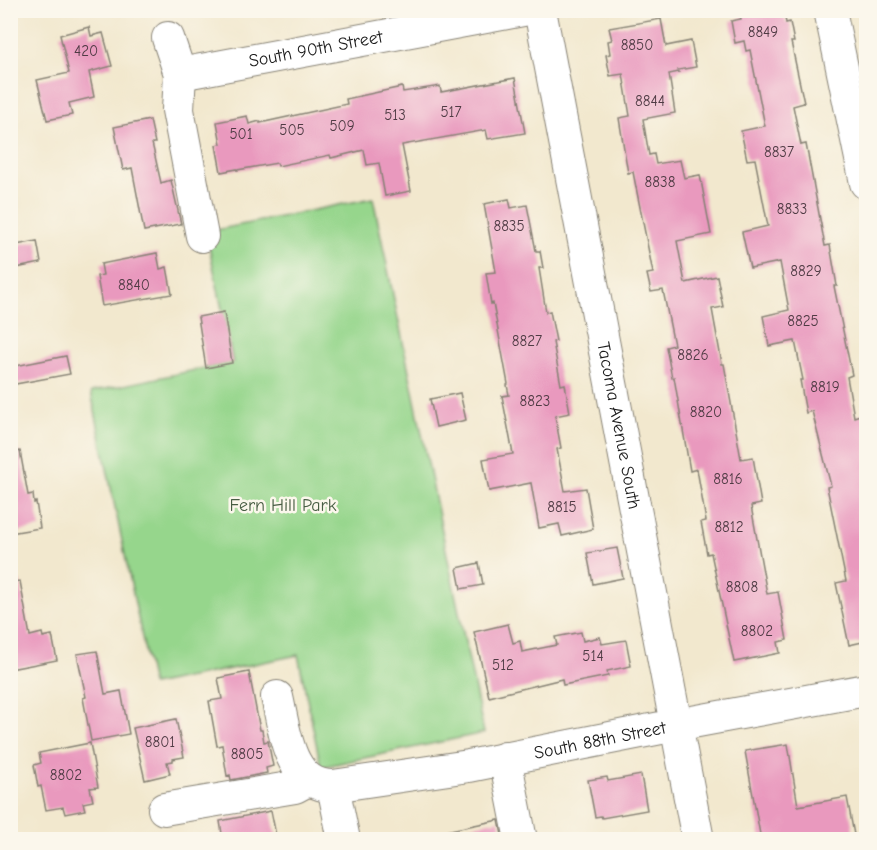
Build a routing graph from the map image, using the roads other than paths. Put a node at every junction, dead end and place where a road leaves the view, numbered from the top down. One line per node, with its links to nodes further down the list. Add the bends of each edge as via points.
1 (523, 10): 5 (street, South 90th Street)
2 (540, 10): 10 (street, Tacoma Avenue South)
3 (830, 10): 6 (street)
4 (168, 38): 5 (street)
5 (180, 74): 7 (street, via 178,110)
6 (867, 183)
7 (202, 236)
8 (867, 690): 10 (street, South 88th Street)
9 (277, 698): 12 (street, via 296,765)
10 (676, 725): 11 (street, South 88th Street); 16 (street, Tacoma Avenue South)
11 (505, 758): 12 (street, South 88th Street, via 469,766); 15 (street)
12 (320, 783): 13 (street, South 88th Street); 14 (street)
13 (164, 809)
14 (344, 840)
15 (521, 840)
16 (698, 840)

